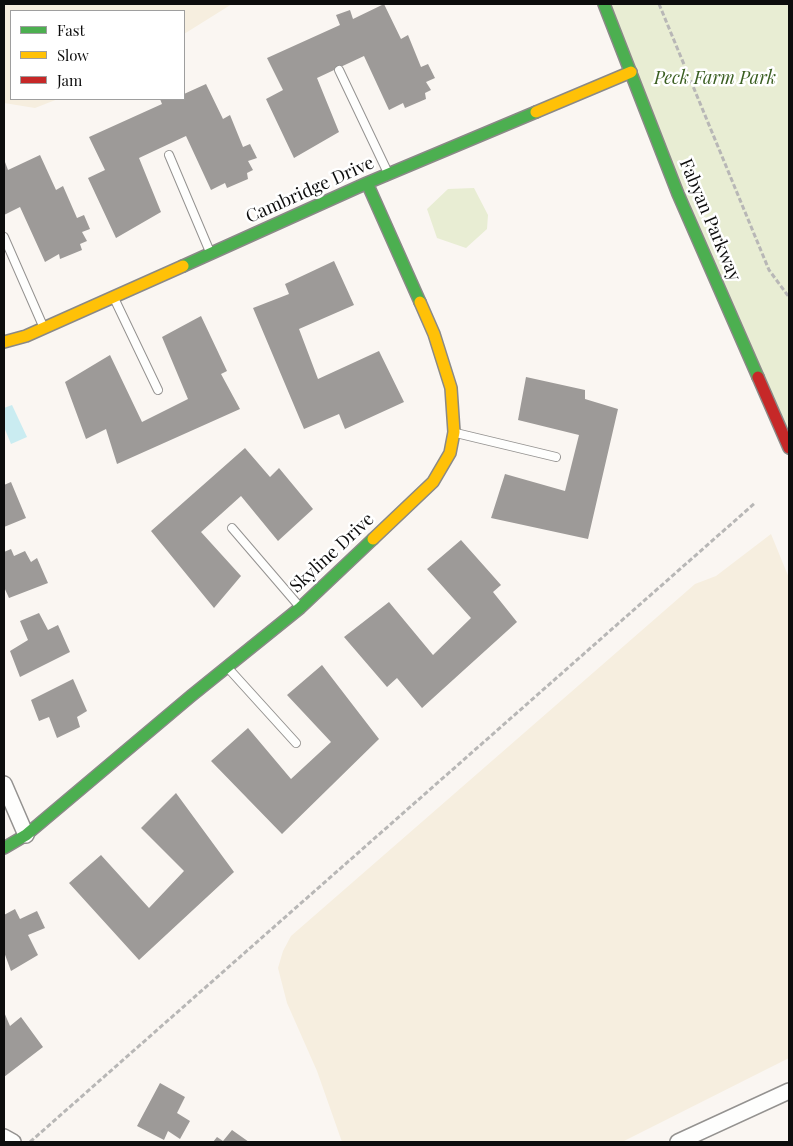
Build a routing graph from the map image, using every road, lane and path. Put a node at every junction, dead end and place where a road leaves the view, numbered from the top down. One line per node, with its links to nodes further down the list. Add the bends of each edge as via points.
1 (604, 4): 4 (street, Fabyan Parkway)
2 (659, 4): 11 (path, via 769,270)
3 (340, 70): 6 (lane)
4 (631, 72): 6 (street, Cambridge Drive); 16 (street, Fabyan Parkway, via 678,194)
5 (169, 155): 9 (lane)
6 (388, 174): 7 (street, Cambridge Drive)
7 (367, 183): 9 (street, Cambridge Drive); 15 (street, Skyline Drive, via 434,334 451,388)
8 (4, 237): 12 (lane)
9 (210, 253): 10 (street, Cambridge Drive)
10 (114, 297): 12 (street, Cambridge Drive); 14 (lane)
11 (789, 297)
12 (44, 327): 13 (street, Cambridge Drive)
13 (4, 342)
14 (158, 390)
15 (454, 432): 17 (lane); 20 (street, Skyline Drive, via 450,453 433,482)
16 (789, 448)
17 (556, 457)
18 (755, 503): 29 (path)
19 (232, 528): 20 (lane)
20 (300, 608): 21 (street, Skyline Drive)
21 (227, 667): 22 (lane); 24 (street, Skyline Drive)
22 (296, 743)
23 (4, 784): 24 (street)
24 (26, 835): 25 (street, Skyline Drive)
25 (4, 848)
26 (789, 1092): 30 (street)
27 (4, 1137): 28 (street)
28 (13, 1142)
29 (30, 1142)
30 (678, 1142)

